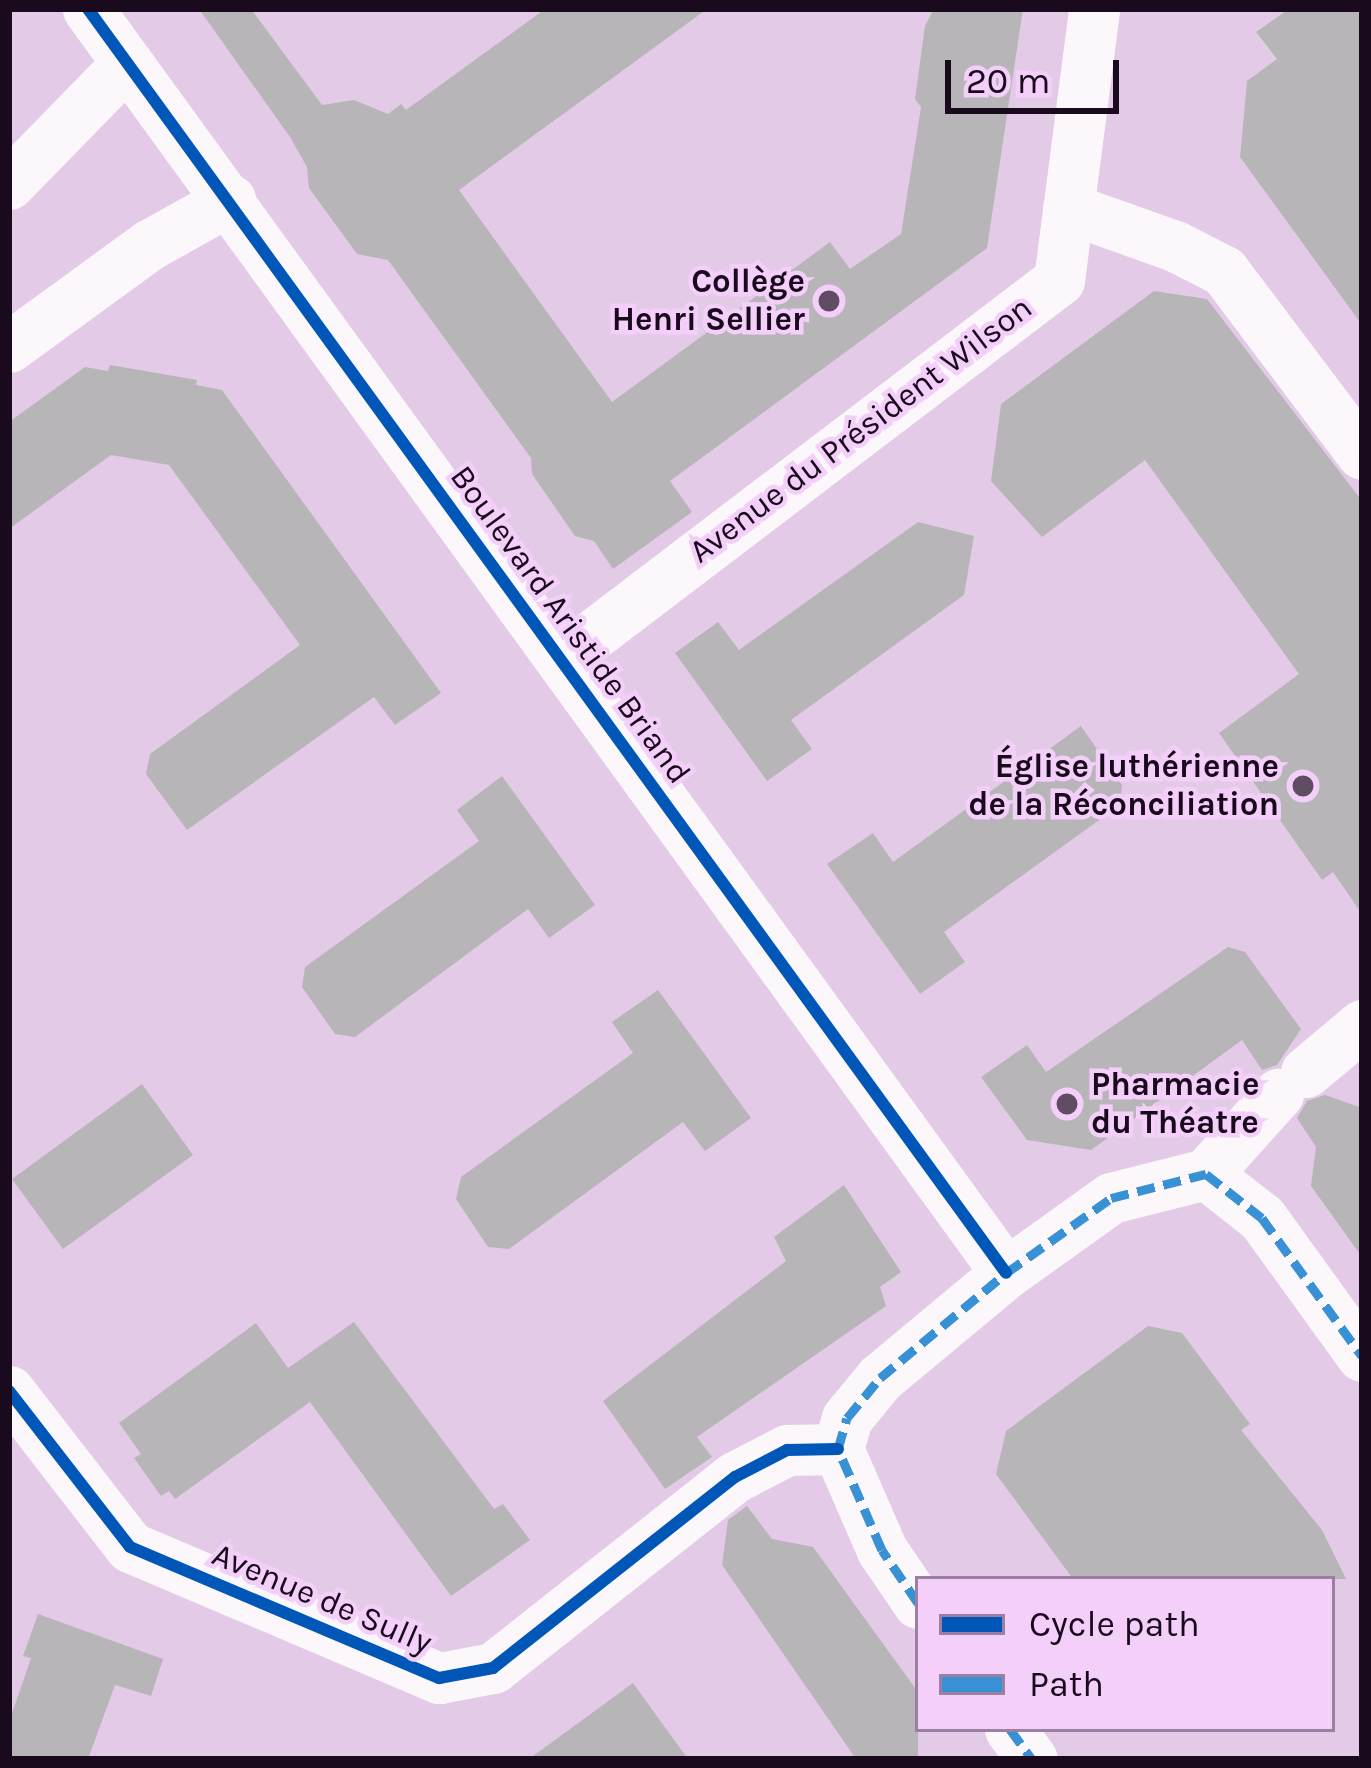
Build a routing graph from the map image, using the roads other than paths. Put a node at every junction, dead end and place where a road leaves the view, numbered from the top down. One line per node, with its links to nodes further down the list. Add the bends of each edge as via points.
1 (88, 9): 3 (street, Boulevard Aristide Briand)
2 (1094, 9): 6 (street, Avenue du Président Wilson)
3 (127, 62): 4 (street); 5 (street, Boulevard Aristide Briand)
4 (9, 184)
5 (230, 200): 7 (street, via 149,245); 9 (street, Boulevard Aristide Briand)
6 (1068, 208): 8 (street, via 1224,271); 9 (street, Avenue du Président Wilson, via 1058,280)
7 (9, 347)
8 (1362, 454)
9 (561, 659): 12 (street, Boulevard Aristide Briand)
10 (1362, 1025): 11 (street, via 1292,1083)
11 (1206, 1174): 12 (street, via 1111,1198); 13 (street, via 1262,1219)
12 (1006, 1274): 15 (street, via 880,1378 847,1418)
13 (1362, 1356)
14 (9, 1391): 15 (street, Avenue de Sully, via 130,1547 439,1678 493,1668 735,1478 787,1450)
15 (838, 1449): 16 (street, via 882,1550)
16 (915, 1599)
17 (1012, 1732): 18 (street)
18 (1033, 1759)

